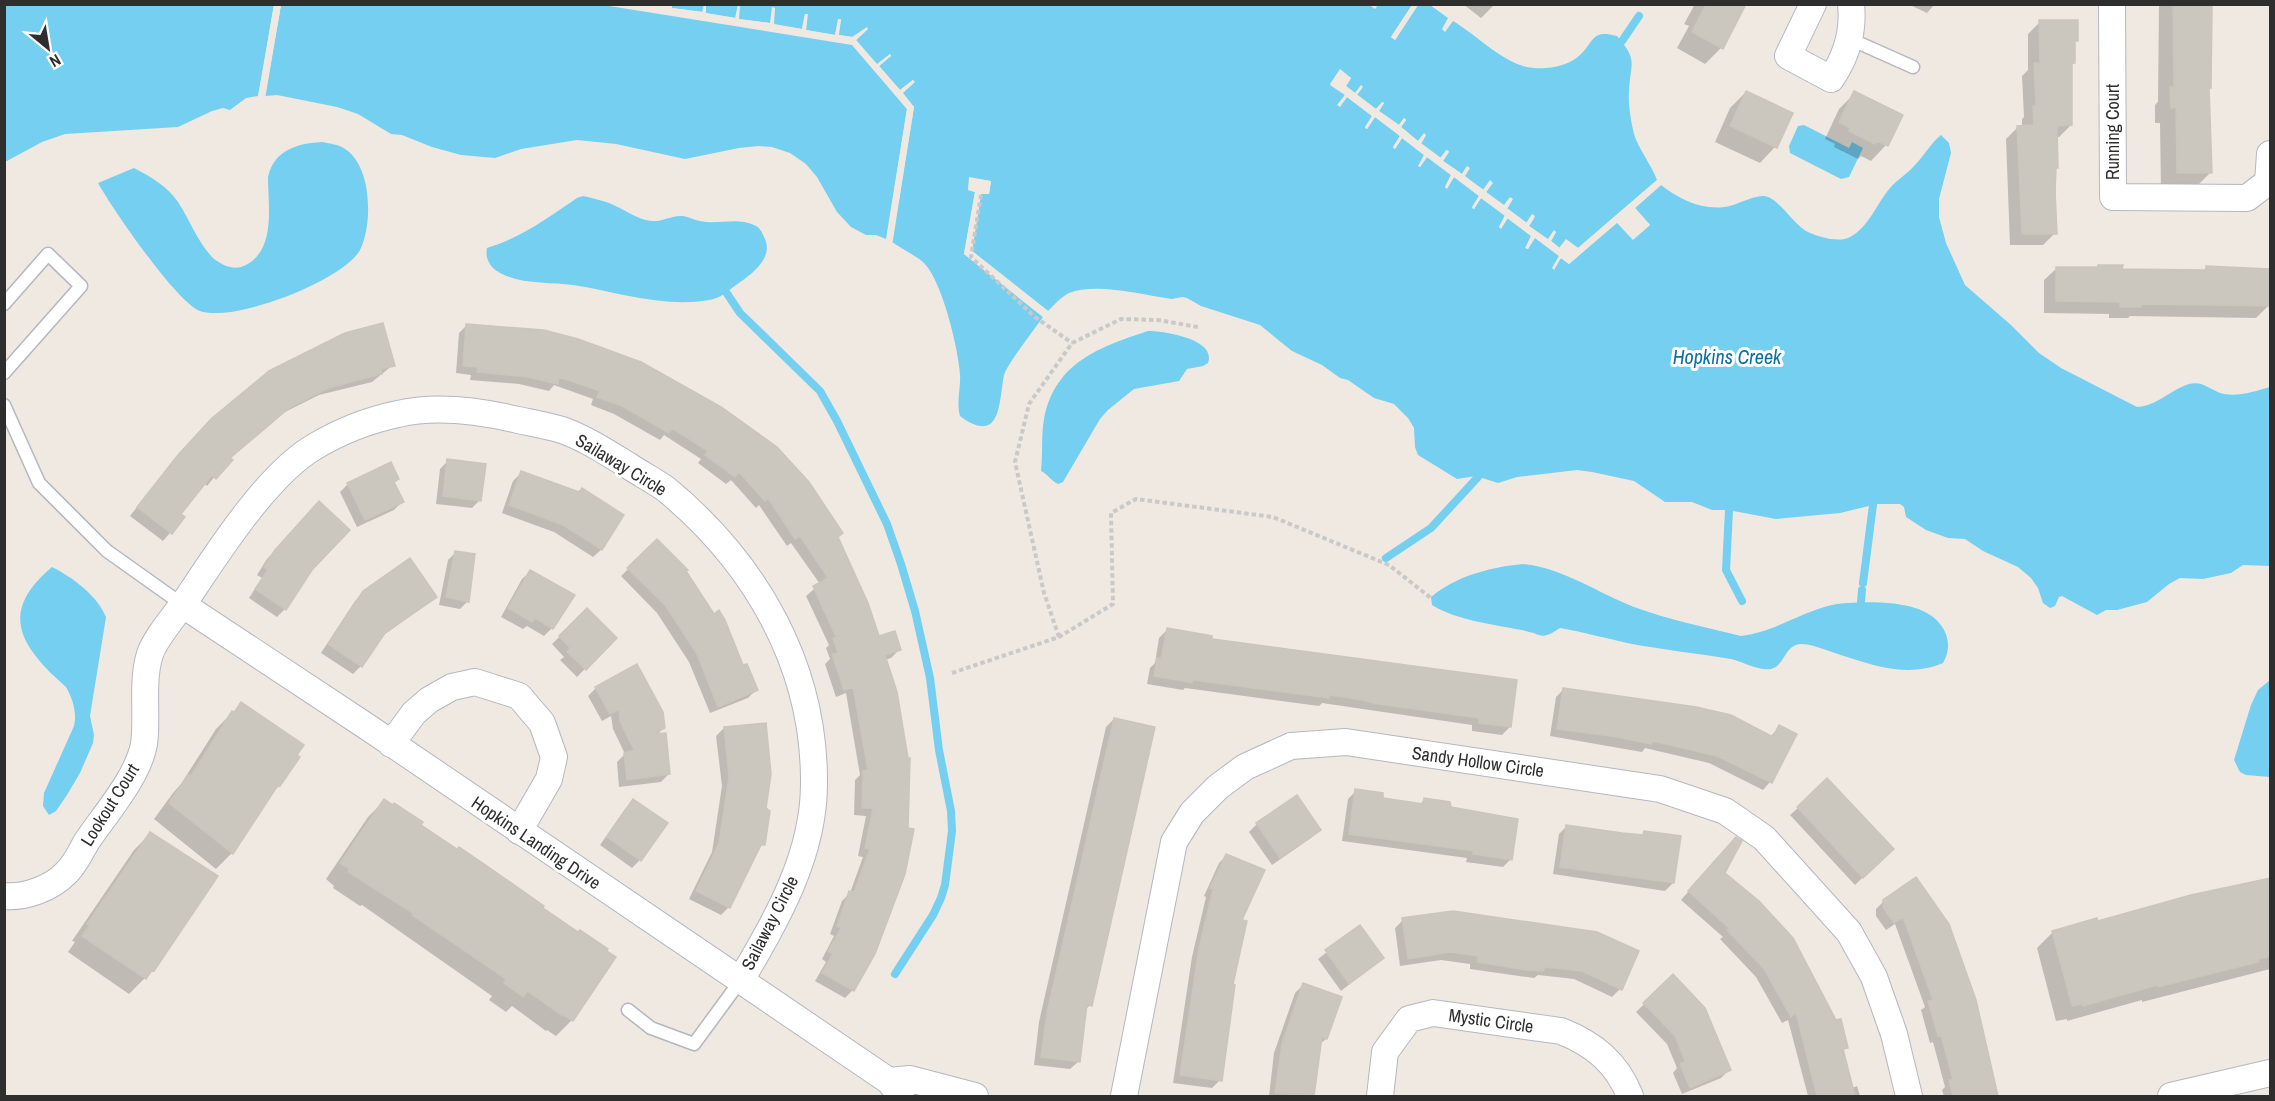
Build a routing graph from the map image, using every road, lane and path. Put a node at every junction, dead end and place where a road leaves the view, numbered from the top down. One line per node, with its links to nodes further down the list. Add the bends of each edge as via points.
1 (1814, 4): 4 (street, via 1788,56 1831,79)
2 (1851, 4): 4 (street)
3 (2112, 4): 6 (street, Running Court, via 2113,197 2247,198 2268,182)
4 (1850, 39): 5 (lane)
5 (1913, 67)
6 (2271, 154)
7 (981, 195): 10 (path, via 971,257 1035,317)
8 (4, 304): 11 (lane, via 48,254 81,286)
9 (1198, 327): 10 (path, via 1121,319)
10 (1072, 343): 15 (path, via 1029,404 1015,462 1044,593)
11 (4, 373)
12 (4, 405): 14 (lane, via 39,483 107,551)
13 (1431, 598): 15 (path, via 1389,565 1273,517 1136,499 1111,513 1113,604)
14 (183, 605): 17 (street, Hopkins Landing Drive); 19 (street, Lookout Court, via 151,651 144,700 144,743 136,768 67,873 42,890); 20 (street, Sailaway Circle, via 219,550 273,482 311,449 398,413 449,410 500,416 563,431 611,454 664,488 704,524 740,566 775,619 796,668 812,731 814,787 808,840 789,892)
15 (1059, 637): 16 (path)
16 (952, 673)
17 (391, 744): 18 (street, Hopkins Landing Drive); 18 (street, via 414,713 452,687 475,682 519,696 542,723 554,757 549,779)
18 (519, 831): 20 (street, Hopkins Landing Drive)
19 (4, 896)
20 (741, 980): 21 (lane, via 694,1044 651,1028); 23 (street, Hopkins Landing Drive)
21 (628, 1010)
22 (2271, 1073): 24 (street)
23 (895, 1089): 25 (street, Hopkins Landing Drive, via 910,1079)
24 (2183, 1095)
25 (975, 1096)
26 (1124, 1096): 29 (street, Sandy Hollow Circle, via 1174,842 1192,813 1245,767 1292,746 1346,742 1660,789 1725,812 1764,838 1849,932 1874,977 1894,1034)
27 (1380, 1096): 28 (street, Mystic Circle, via 1385,1052 1394,1037 1409,1018 1433,1013 1561,1031 1579,1038 1612,1064)
28 (1630, 1096)
29 (1909, 1096)

